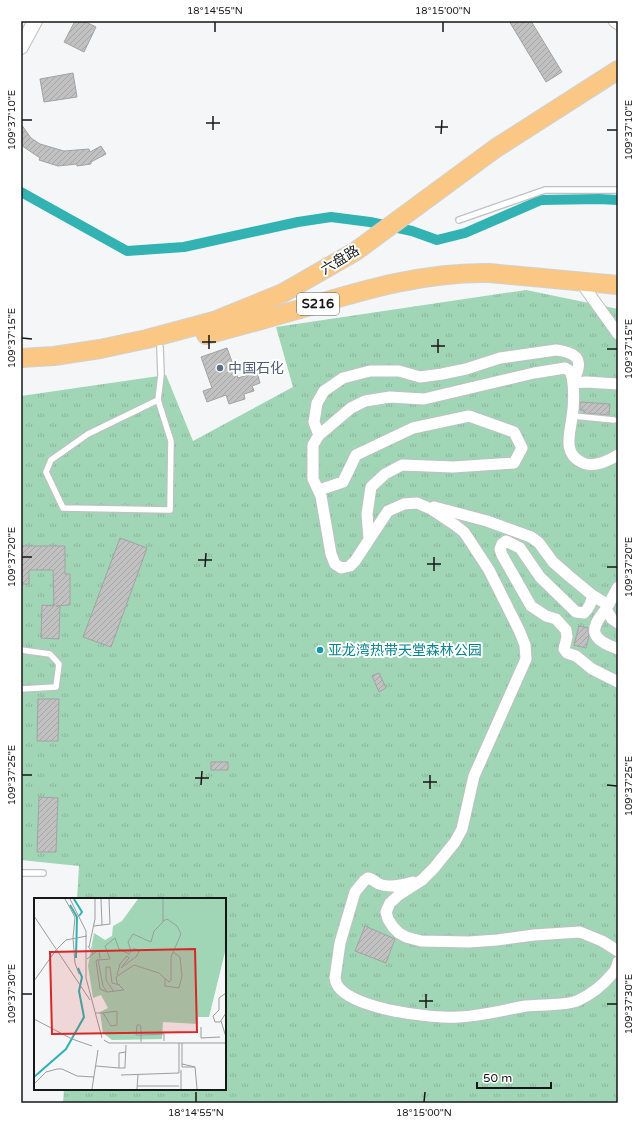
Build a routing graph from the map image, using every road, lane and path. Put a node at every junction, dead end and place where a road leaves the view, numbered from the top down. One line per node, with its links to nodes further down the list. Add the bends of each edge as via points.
1 (35, 21): 4 (street)
2 (614, 21): 3 (street)
3 (618, 24)
4 (21, 47)
5 (618, 70): 12 (main road, 六盘路 / S216, via 496,148 356,251 283,293 214,320 147,340 54,356)
6 (618, 190): 7 (lane, via 545,190)
7 (459, 220)
8 (580, 281): 9 (main road, S216); 10 (street); 11 (main road, S216, via 489,273 428,277 355,293)
9 (618, 284)
10 (618, 334)
11 (160, 347): 13 (main road, S216, via 103,360); 16 (lane, via 161,375)
12 (21, 358)
13 (21, 368)
14 (573, 382): 15 (street); 17 (street); 19 (street, via 570,371 565,368 424,399 390,397 366,401 351,408); 19 (street, via 578,372 579,362 576,356 556,350 500,358 466,369 420,377 399,371 370,372 343,378 324,391 317,403 314,422)
15 (618, 384)
16 (158, 400): 16 (lane, via 88,434 51,460 46,472 63,508 170,510 171,441)
17 (573, 416): 18 (lane); 20 (street, via 568,437 574,459 593,465)
18 (614, 420)
19 (319, 435): 21 (street, via 313,445 312,457 313,479)
20 (618, 456)
21 (319, 490): 23 (street, via 330,554 335,564 341,568 350,566); 23 (street, via 342,482 356,455 413,428 469,416 514,432 522,448 514,463 452,467 402,465 385,474 371,487 367,514)
22 (417, 504): 23 (street, via 404,504 388,511); 25 (street, via 474,517 531,537 539,542 553,562); 34 (street, via 431,509 464,532 489,570 519,630 525,645 526,658 474,776 462,829 448,852)
23 (369, 539)
24 (618, 587): 26 (street)
25 (592, 595): 26 (street); 30 (street, via 590,605 584,614 576,612 540,576 520,548 506,542 502,544 502,555 531,606 556,619 566,630 564,649 567,653)
26 (607, 607): 27 (street, via 612,619); 28 (street, via 594,626 595,634 600,640)
27 (618, 623)
28 (618, 649)
29 (21, 650): 31 (lane, via 50,654 59,664 56,687)
30 (618, 682)
31 (21, 689)
32 (21, 873): 33 (lane)
33 (43, 873)
34 (422, 880): 35 (street, via 400,894 390,903 386,912 393,927 406,937 469,942 580,932); 36 (street, via 389,885 368,878 355,892 340,943 335,971 335,982 342,992 385,1010 418,1016 460,1018 526,1006 576,1002 603,983 614,972)
35 (618, 951)
36 (618, 962)

